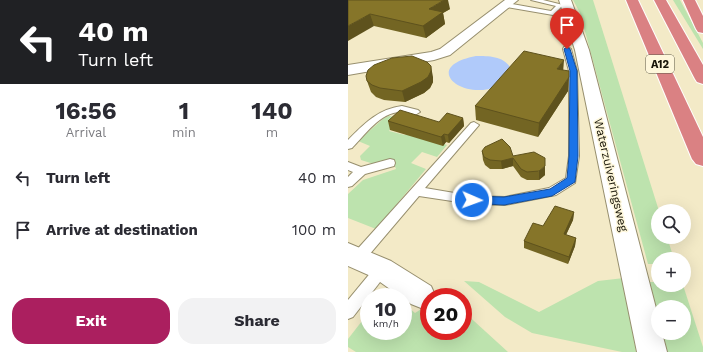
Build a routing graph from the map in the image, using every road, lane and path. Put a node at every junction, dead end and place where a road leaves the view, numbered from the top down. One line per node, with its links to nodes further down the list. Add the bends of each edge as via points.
1 (534, 0): 5 (lane, via 560,5 553,13)
2 (565, 0): 24 (street, Waterzuiveringsweg, via 582,50)
3 (660, 0): 10 (highway, A12)
4 (689, 0): 7 (highway)
5 (509, 2): 9 (street, via 445,52)
6 (626, 3): 14 (highway, A12)
7 (703, 29)
8 (567, 49): 19 (lane, via 573,71 574,156 571,180 552,192 504,201 472,200)
9 (348, 70)
10 (703, 79)
11 (415, 112): 13 (lane, via 393,110 379,117)
12 (474, 125): 19 (lane)
13 (348, 146)
14 (703, 159)
15 (390, 163): 17 (lane)
16 (348, 166): 17 (lane)
17 (361, 171): 18 (lane)
18 (348, 183)
19 (416, 191): 20 (lane)
20 (353, 256): 21 (street)
21 (382, 269): 22 (street); 23 (lane)
22 (420, 294)
23 (348, 312)
24 (652, 352)

